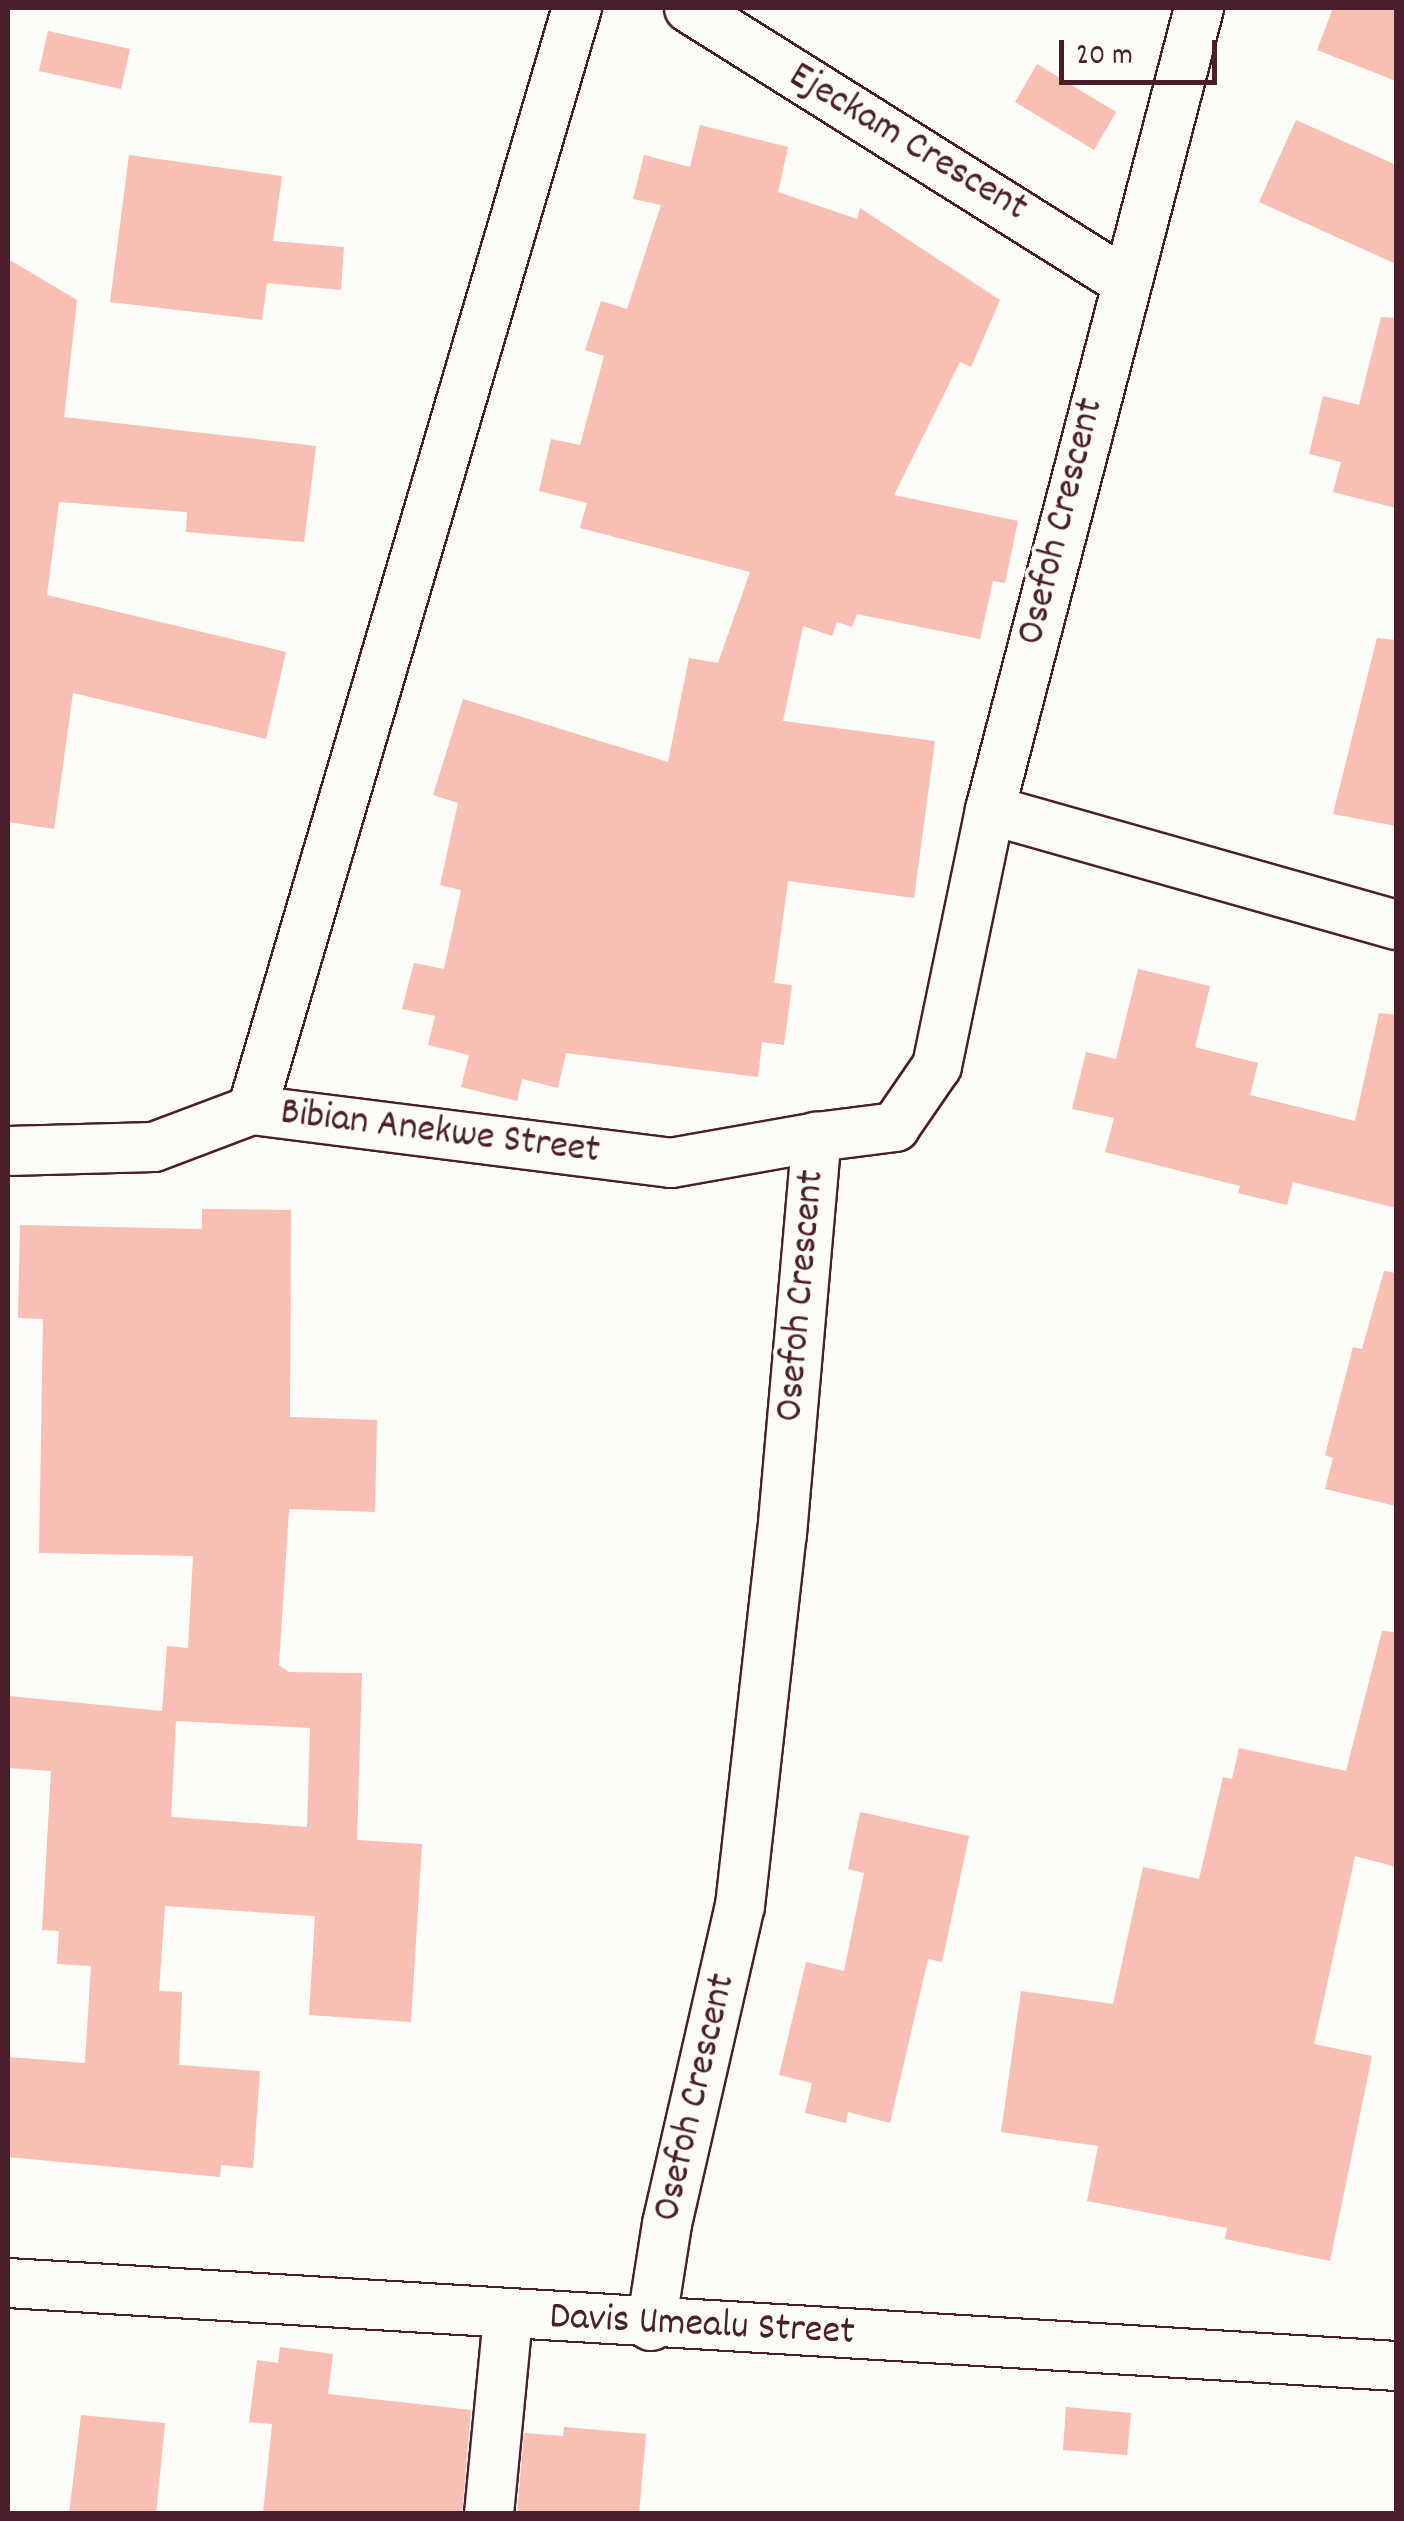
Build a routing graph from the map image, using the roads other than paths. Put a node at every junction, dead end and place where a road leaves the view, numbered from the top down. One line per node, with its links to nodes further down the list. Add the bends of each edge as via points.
1 (577, 8): 7 (street)
2 (690, 8): 4 (street, Ejeckam Crescent)
3 (1199, 8): 4 (street, Osefoh Crescent)
4 (1124, 281): 5 (street, Osefoh Crescent)
5 (990, 810): 6 (street); 8 (street, Osefoh Crescent, via 936,1066 895,1127)
6 (1396, 925)
7 (252, 1110): 8 (street, Bibian Anekwe Street, via 671,1163); 9 (street, Bibian Anekwe Street, via 154,1147)
8 (817, 1137): 12 (street, Osefoh Crescent, via 740,1906 667,2224)
9 (8, 1151)
10 (8, 2283): 11 (street, Davis Umealu Street)
11 (508, 2318): 12 (street, Davis Umealu Street); 14 (street)
12 (651, 2326): 13 (street, Davis Umealu Street)
13 (1396, 2366)
14 (488, 2514)

